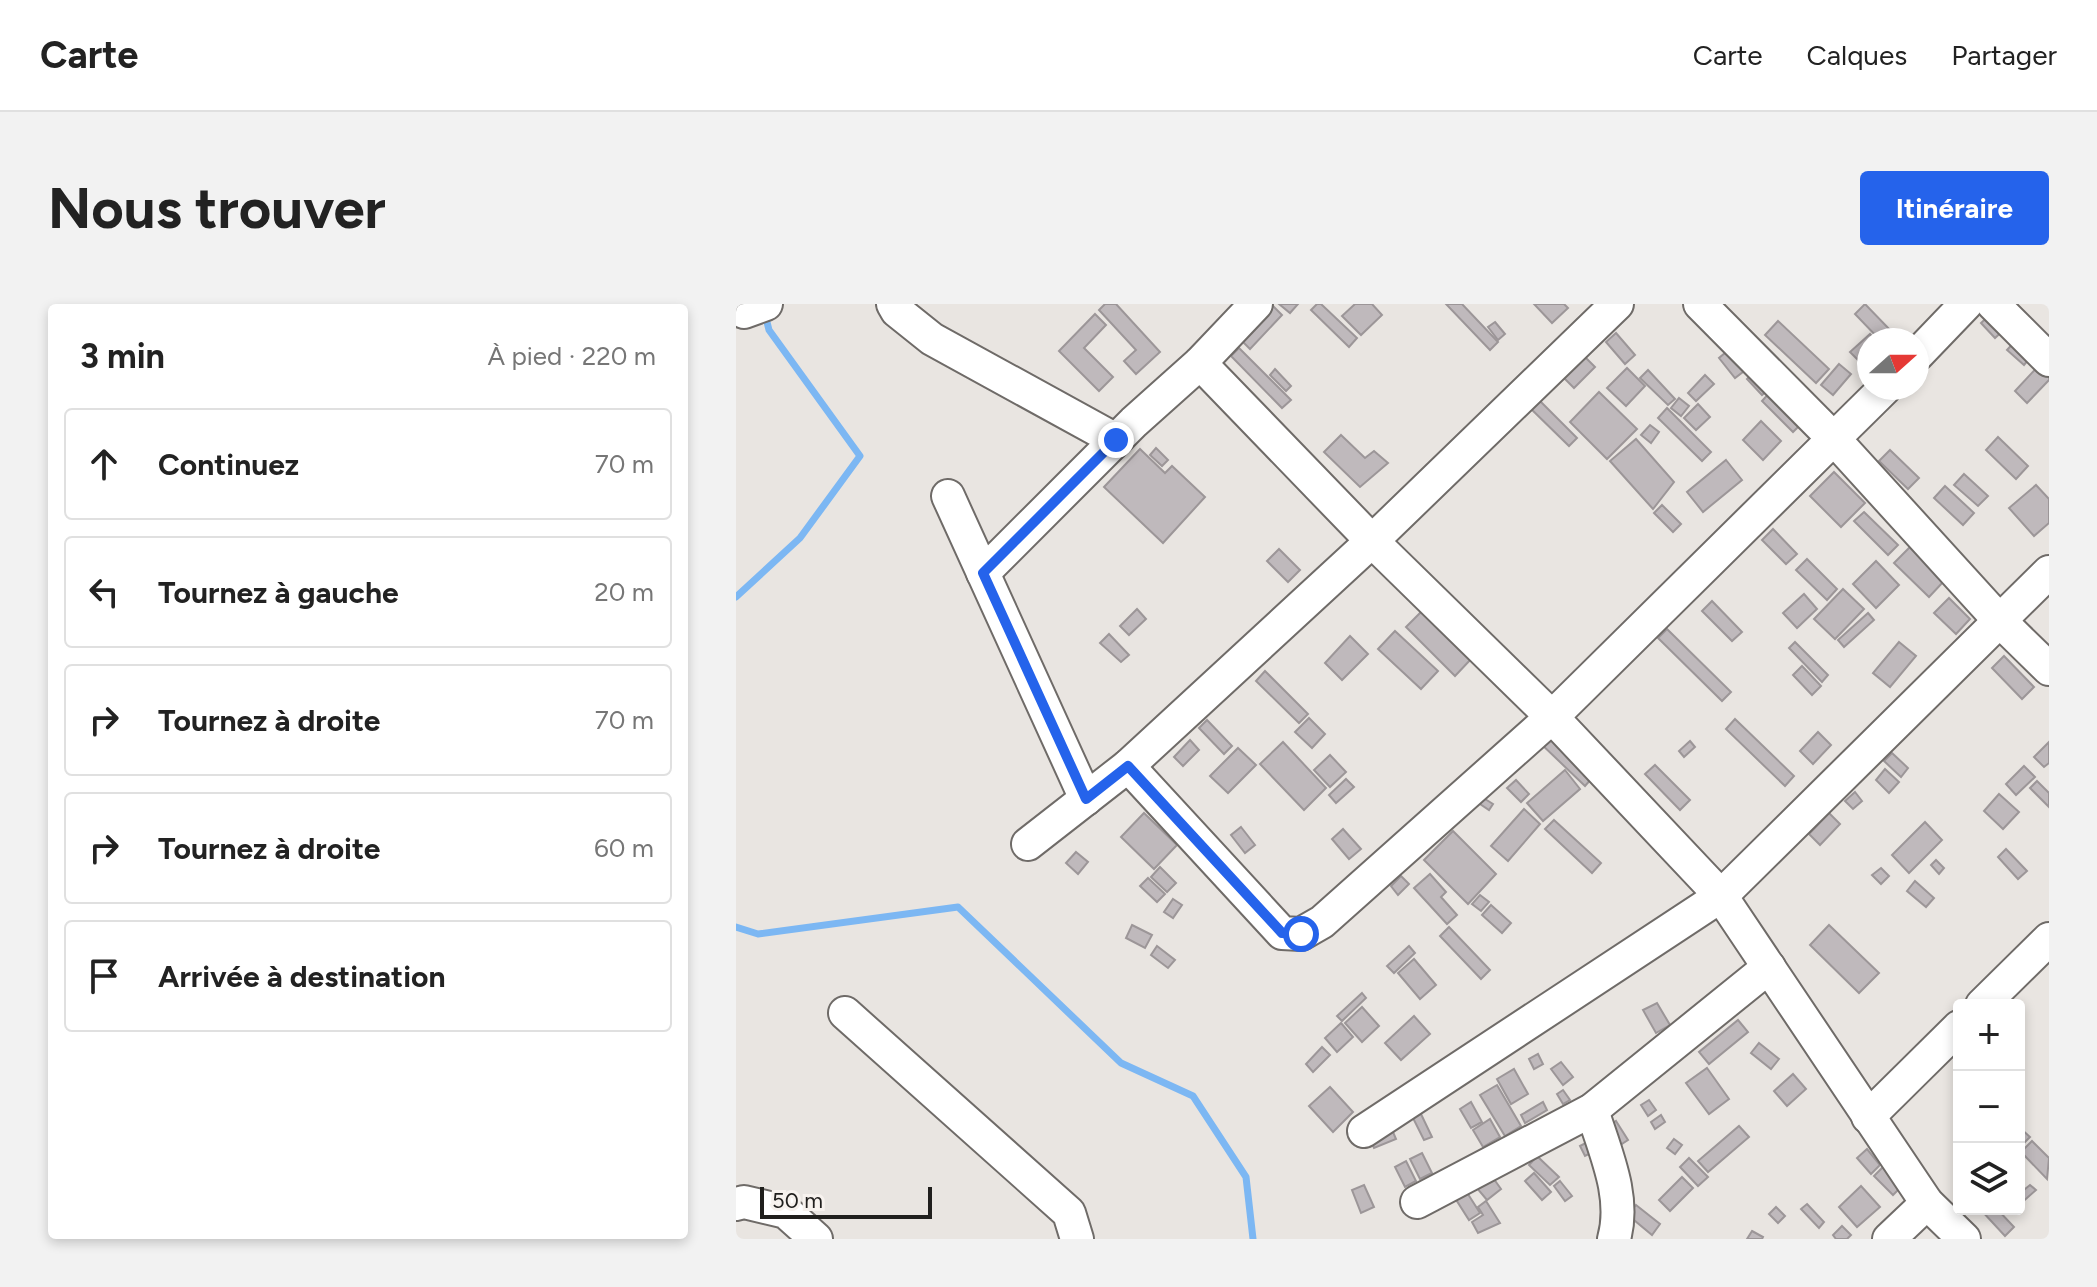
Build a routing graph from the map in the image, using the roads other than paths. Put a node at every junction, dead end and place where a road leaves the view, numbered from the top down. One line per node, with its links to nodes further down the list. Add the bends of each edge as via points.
1 (893, 304): 12 (street, via 932,339)
2 (1256, 304): 7 (street)
3 (1617, 304): 15 (street)
4 (1700, 304): 13 (street)
5 (1966, 304): 8 (street)
6 (1993, 304): 9 (street)
7 (1228, 316): 10 (street)
8 (1929, 343)
9 (2049, 360)
10 (1200, 363): 12 (street); 15 (street)
11 (1873, 400): 13 (street)
12 (1116, 440): 17 (street)
13 (1835, 440): 18 (street); 20 (street)
14 (948, 496): 17 (street)
15 (1372, 541): 20 (street); 21 (street)
16 (2049, 572): 18 (street)
17 (983, 573): 22 (street)
18 (1999, 620): 19 (street); 24 (street)
19 (2049, 669)
20 (1552, 717): 21 (street, via 1322,922 1301,934 1282,933); 24 (street)
21 (1128, 766): 22 (street)
22 (1086, 799): 23 (street)
23 (1028, 844)
24 (1721, 896): 26 (street); 32 (street)
25 (2049, 939): 27 (street)
26 (1769, 967): 30 (street); 31 (street)
27 (1988, 999)
28 (845, 1013): 37 (street, via 1069,1213)
29 (1953, 1033): 31 (street)
30 (1592, 1110): 33 (street); 38 (street, via 1616,1187 1619,1222)
31 (1868, 1117): 34 (street)
32 (1364, 1131)
33 (1417, 1202)
34 (1927, 1203): 39 (street); 40 (street)
35 (736, 1204): 36 (street, via 786,1212)
36 (816, 1239)
37 (1077, 1239)
38 (1614, 1239)
39 (1889, 1239)
40 (1964, 1239)

